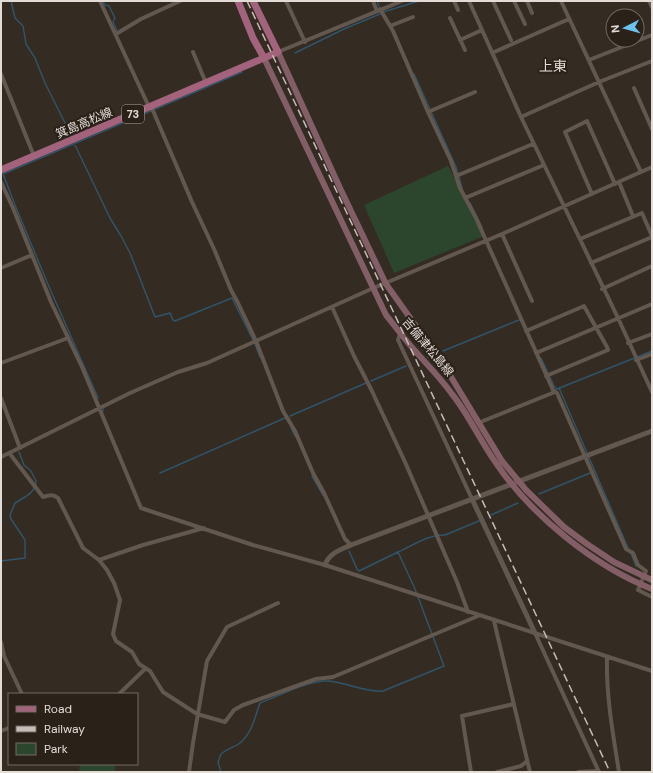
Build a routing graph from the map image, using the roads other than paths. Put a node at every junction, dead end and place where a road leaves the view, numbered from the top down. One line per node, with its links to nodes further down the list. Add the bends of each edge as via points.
1 (100, 1): 25 (street)
2 (180, 1): 25 (street, via 141,19)
3 (238, 1): 34 (main road)
4 (253, 1): 32 (main road)
5 (286, 1): 29 (street)
6 (373, 1): 16 (street)
7 (402, 1): 16 (street)
8 (454, 1): 17 (street)
9 (469, 1): 24 (street)
10 (492, 1): 28 (street)
11 (514, 1): 22 (street)
12 (527, 1): 18 (street)
13 (561, 1): 21 (street)
14 (649, 1): 15 (street)
15 (652, 7)
16 (378, 10): 23 (street); 29 (street)
17 (458, 10)
18 (532, 14)
19 (413, 17): 23 (street)
20 (450, 18): 27 (street)
21 (569, 19): 33 (street); 35 (street)
22 (525, 24)
23 (391, 25): 44 (street)
24 (482, 30): 27 (street); 33 (street)
25 (117, 34): 43 (street)
26 (652, 35): 35 (street)
27 (460, 40): 30 (street)
28 (511, 40)
29 (305, 42): 32 (street)
30 (465, 50)
31 (193, 52): 39 (street)
32 (278, 52): 34 (main road, 箕島高松線 / 73); 68 (main road, 吉備津松島線)
33 (492, 53): 45 (street)
34 (264, 58): 39 (main road, 箕島高松線 / 73); 69 (main road, 吉備津松島線)
35 (589, 60): 38 (street)
36 (652, 60): 38 (street)
37 (1, 74): 40 (street)
38 (599, 82): 45 (street); 52 (street)
39 (206, 83): 43 (main road, 箕島高松線 / 73)
40 (3, 85): 48 (street)
41 (634, 88): 46 (street)
42 (474, 92): 44 (street)
43 (151, 108): 48 (main road, 箕島高松線 / 73); 80 (street, via 230,290)
44 (430, 111): 53 (street)
45 (521, 118): 47 (street)
46 (652, 129)
47 (533, 144): 49 (street); 53 (street)
48 (34, 156): 51 (main road, 箕島高松線 / 73)
49 (544, 165): 57 (street); 58 (street)
50 (652, 167): 52 (street)
51 (1, 170)
52 (641, 172): 55 (street)
53 (458, 175): 57 (street, via 460,188)
54 (1, 182): 64 (street)
55 (617, 183): 56 (street); 56 (street, via 587,121 564,132); 59 (street)
56 (592, 194): 58 (street)
57 (466, 197): 63 (street)
58 (564, 206): 60 (street); 62 (street)
59 (633, 216): 61 (street, via 642,213); 62 (street)
60 (502, 234): 63 (street); 71 (street)
61 (652, 237): 65 (street)
62 (580, 239): 65 (street)
63 (487, 240): 68 (street); 76 (street)
64 (32, 255): 67 (street); 79 (street)
65 (591, 263): 70 (street)
66 (652, 266): 70 (street)
67 (1, 268)
68 (386, 284): 69 (street); 97 (main road, 吉備津松島線, via 445,368)
69 (373, 288): 73 (street); 77 (main road, 吉備津松島線, via 386,315)
70 (602, 289): 74 (street)
71 (532, 301)
72 (652, 304): 74 (street)
73 (332, 307): 80 (street); 99 (street, via 372,389)
74 (618, 318): 75 (street); 81 (street)
75 (596, 328): 76 (street, via 584,306); 82 (street); 86 (street, via 608,350)
76 (528, 330): 82 (street)
77 (400, 334): 97 (main road, 吉備津松島線, via 454,395 496,464); 98 (street, via 398,340)
78 (652, 334): 81 (street)
79 (68, 338): 85 (street); 90 (street)
80 (256, 341): 90 (street, via 207,363 178,372); 101 (street, via 283,411 295,431 345,539)
81 (628, 343): 84 (street)
82 (538, 353): 86 (street)
83 (652, 354): 84 (street)
84 (635, 358): 88 (street)
85 (1, 363)
86 (548, 375): 87 (street)
87 (555, 392): 91 (street); 95 (street)
88 (652, 392)
89 (1, 398): 93 (street)
90 (99, 409): 93 (street); 100 (street, via 140,508)
91 (483, 421)
92 (652, 431): 95 (street)
93 (20, 448): 94 (street)
94 (10, 454): 96 (street); 102 (street, via 43,497 50,495 58,498 83,548)
95 (587, 456): 97 (street); 104 (street, via 626,549 633,553 638,565 646,571)
96 (1, 458)
97 (516, 483): 98 (street); 104 (main road, 吉備津松島線, via 564,527 614,562); 106 (main road, 吉備津松島線, via 540,514 564,536 608,567)
98 (472, 499): 99 (street); 113 (street)
99 (428, 516): 101 (street); 110 (street)
100 (204, 528): 102 (street); 103 (street)
101 (351, 545): 103 (street, via 334,553)
102 (99, 560): 116 (street, via 107,570 120,600 114,637 132,652)
103 (325, 565): 110 (street)
104 (643, 577): 105 (main road, 吉備津松島線); 106 (street)
105 (652, 580)
106 (640, 584): 107 (main road, 吉備津松島線); 108 (street, via 638,590)
107 (652, 589)
108 (652, 597)
109 (278, 603): 121 (street, via 227,627 207,661)
110 (468, 612): 111 (street)
111 (478, 616): 112 (street); 121 (street, via 333,677 316,679 243,706 234,710 226,722)
112 (494, 621): 113 (street); 120 (street)
113 (535, 633): 115 (street); 123 (street)
114 (1, 642): 118 (street, via 4,656)
115 (607, 657): 117 (street); 129 (street, via 608,692)
116 (145, 669): 119 (street); 121 (street, via 150,671 163,692)
117 (652, 671)
118 (22, 693)
119 (120, 693)
120 (514, 704): 122 (street); 125 (street, via 462,716)
121 (197, 714): 124 (street)
122 (527, 761): 126 (street, via 521,766); 127 (street)
123 (599, 771): 128 (street)
124 (189, 772)
125 (471, 772)
126 (497, 772)
127 (530, 772)
128 (578, 772)
129 (619, 772)

